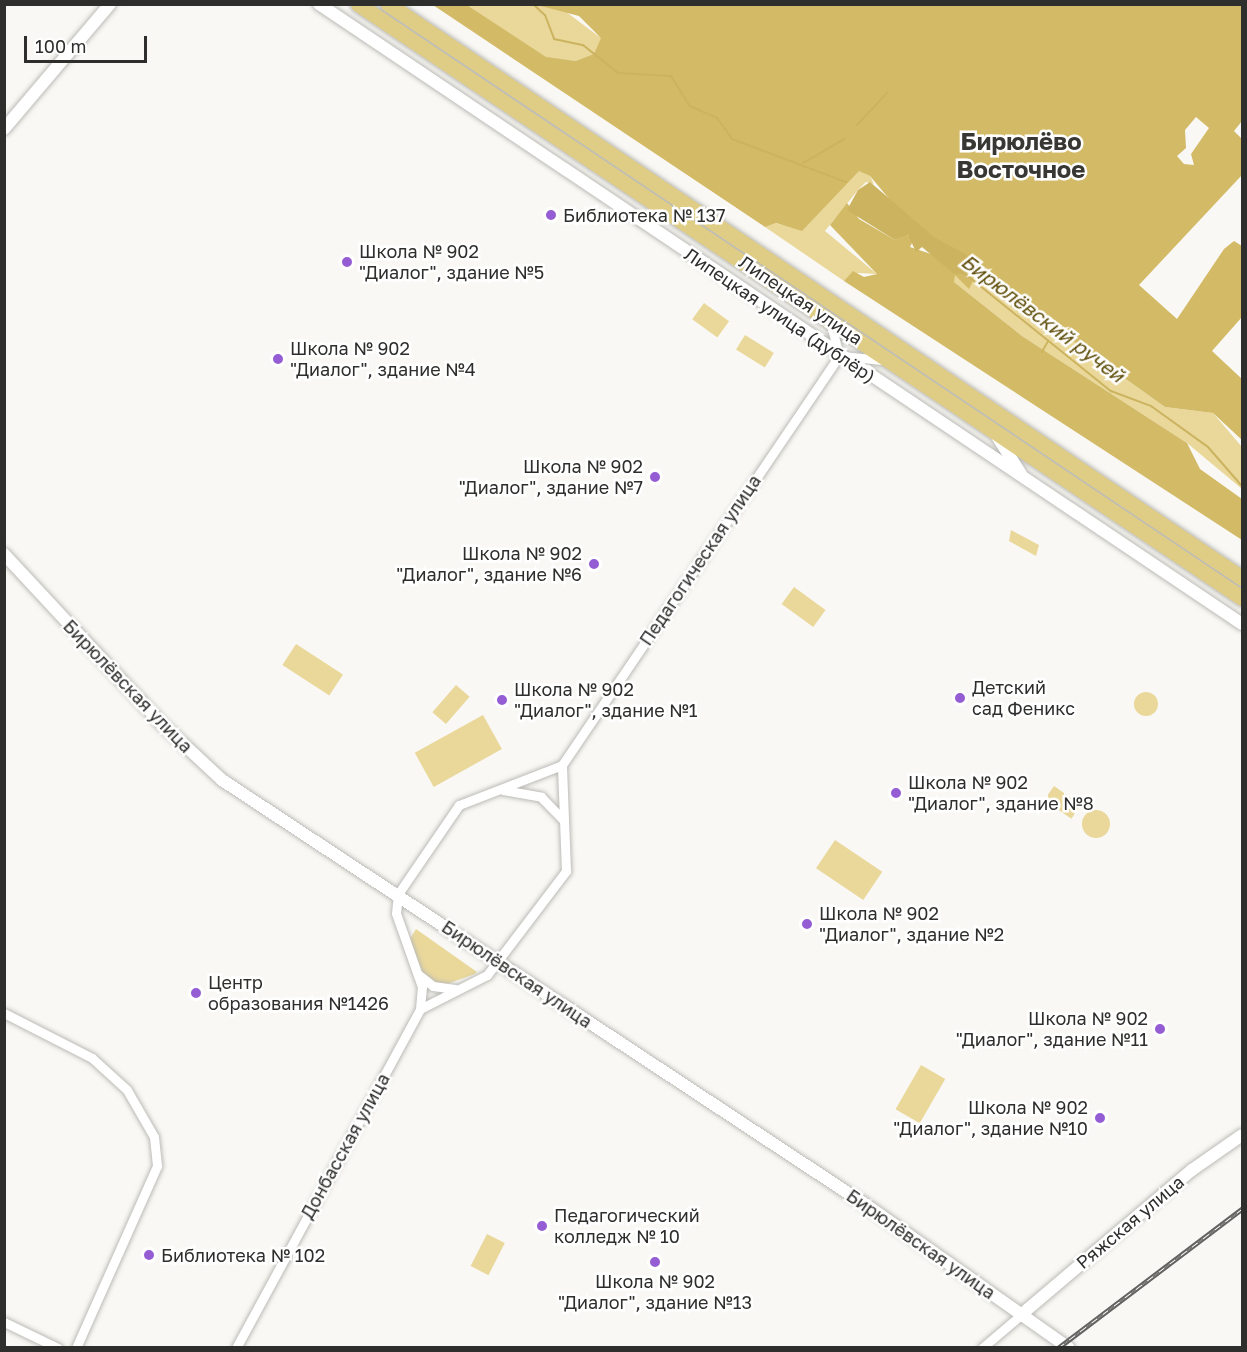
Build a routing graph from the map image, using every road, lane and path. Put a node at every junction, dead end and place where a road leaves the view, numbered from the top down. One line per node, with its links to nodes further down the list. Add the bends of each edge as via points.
1 (110, 4): 5 (street)
2 (319, 4): 7 (street, Липецкая улица (дублёр))
3 (358, 4): 6 (main road, Липецкая улица)
4 (388, 4): 12 (main road, Липецкая улица)
5 (4, 129)
6 (830, 320): 7 (street); 8 (main road, Липецкая улица)
7 (839, 356): 8 (street); 10 (street, Липецкая улица (дублёр)); 15 (street, Педагогическая улица)
8 (900, 366): 9 (main road, Липецкая улица)
9 (994, 432): 10 (street); 13 (main road, Липецкая улица)
10 (1023, 478): 14 (street, Липецкая улица (дублёр))
11 (4, 554): 18 (street, Бирюлёвская улица, via 164,726 222,780)
12 (1242, 578)
13 (1242, 598)
14 (1242, 624)
15 (562, 765): 16 (street); 17 (street)
16 (500, 789): 17 (street, via 541,797); 18 (street, via 459,805)
17 (564, 821): 19 (street, via 566,871)
18 (398, 894): 19 (street, Бирюлёвская улица); 20 (street, via 396,913)
19 (499, 963): 21 (street); 25 (street, Бирюлёвская улица)
20 (415, 968): 21 (street, via 433,986); 22 (street, via 423,994)
21 (461, 988): 22 (street)
22 (420, 1009): 29 (street, Донбасская улица)
23 (4, 1013): 28 (street, via 92,1058 127,1090 154,1137 157,1166)
24 (1242, 1135): 25 (street, Ряжская улица, via 1192,1170)
25 (1022, 1314): 30 (street); 31 (street, Бирюлёвская улица)
26 (4, 1322): 27 (street)
27 (58, 1347)
28 (76, 1347)
29 (236, 1347)
30 (982, 1347)
31 (1069, 1347)

